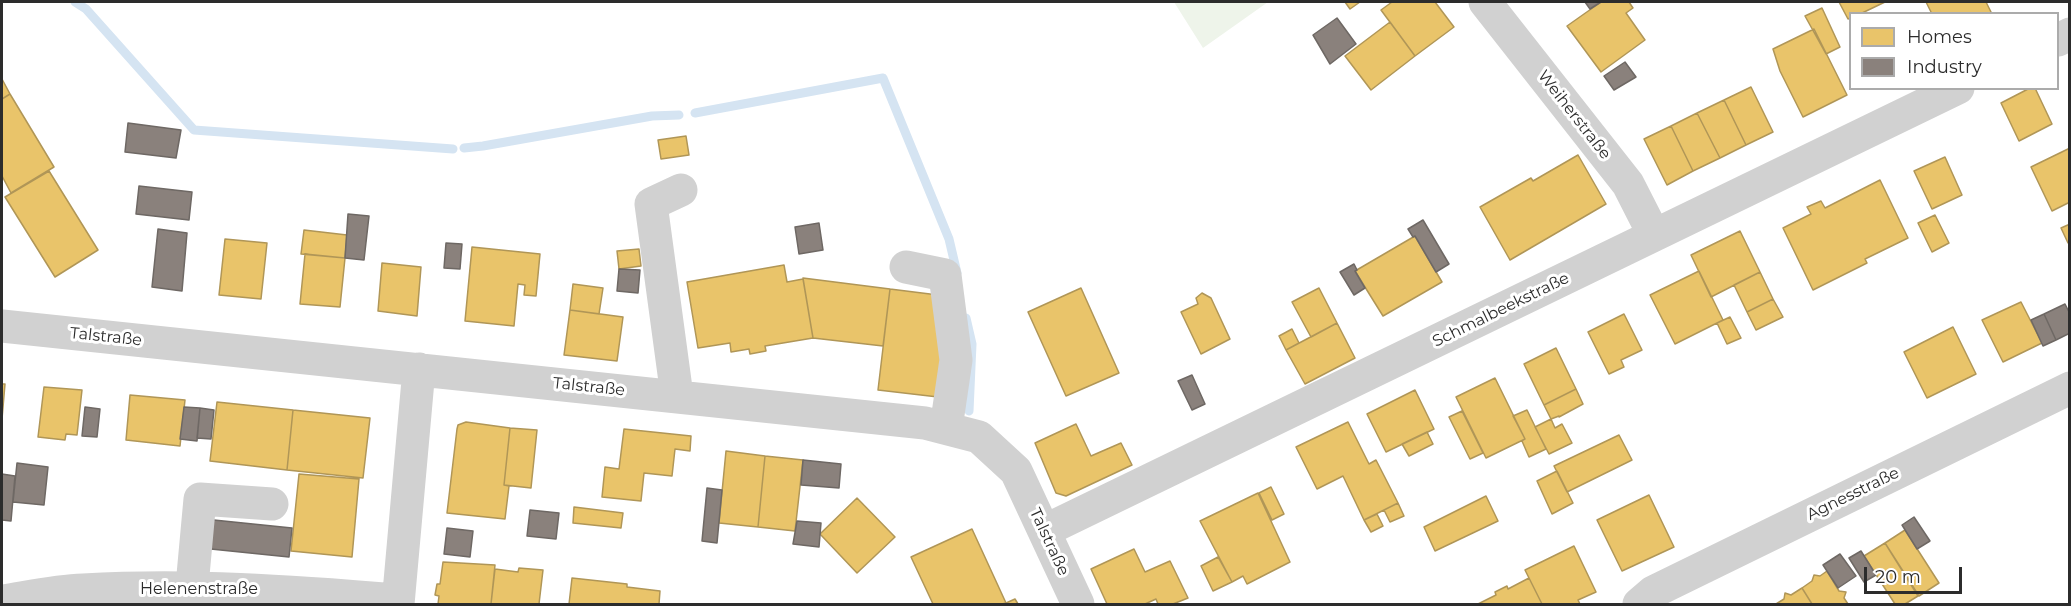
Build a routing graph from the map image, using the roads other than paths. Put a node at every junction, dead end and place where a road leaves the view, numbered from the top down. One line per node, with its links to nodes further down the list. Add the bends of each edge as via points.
1 (1485, 2): 4 (street, Weiherstraße, via 1628,184)
2 (1954, 90): 4 (street, Schmalbeekstraße)
3 (681, 190): 9 (street, via 651,204)
4 (1654, 235): 12 (street, Schmalbeekstraße)
5 (906, 267): 10 (street, via 945,275 956,360)
6 (2, 326): 7 (street, Talstraße)
7 (419, 369): 9 (street, Talstraße); 15 (street, Helenenstraße)
8 (2070, 388): 17 (street, Agnesstraße, via 1653,592)
9 (677, 396): 10 (street, Talstraße)
10 (946, 428): 12 (street, Talstraße, via 979,437 1016,471)
11 (272, 504): 13 (street, via 200,499)
12 (1044, 531): 16 (street, Talstraße)
13 (192, 586): 14 (street, Helenenstraße, via 80,590); 15 (street, Helenenstraße)
14 (2, 601)
15 (397, 602)
16 (1078, 604)
17 (1639, 604)

